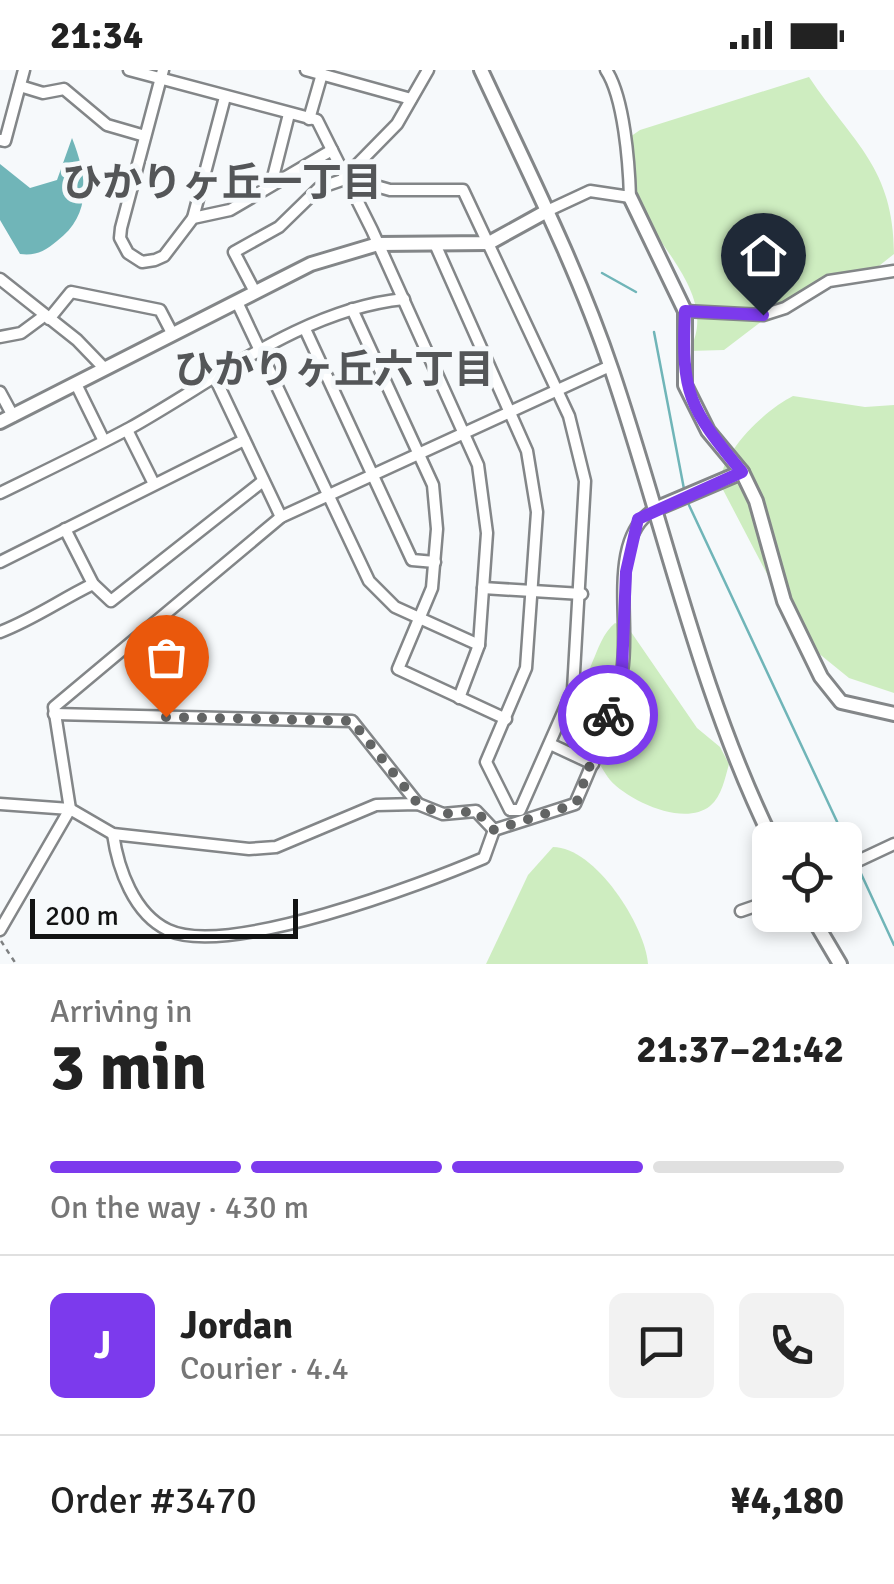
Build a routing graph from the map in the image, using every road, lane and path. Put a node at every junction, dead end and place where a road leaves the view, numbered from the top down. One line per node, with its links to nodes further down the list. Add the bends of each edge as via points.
1 (24, 70): 9 (street)
2 (130, 70): 7 (street)
3 (306, 70): 8 (street)
4 (428, 70): 11 (street)
5 (481, 70): 20 (street)
6 (606, 70): 19 (street, via 614,81)
7 (162, 74): 10 (street); 14 (street)
8 (322, 74): 11 (street); 13 (street)
9 (20, 86): 14 (street, via 43,93 64,89 107,125); 15 (street, via 5,142)
10 (225, 97): 12 (street); 21 (street)
11 (411, 98): 17 (street, via 398,124)
12 (290, 114): 13 (street); 18 (street)
13 (310, 119): 16 (street)
14 (145, 136): 21 (street, via 120,228 123,247 142,262 155,260)
15 (0, 140)
16 (332, 150): 17 (street); 18 (street)
17 (347, 177): 22 (street, via 390,190 463,190); 23 (street); 27 (street, via 318,188 279,227 234,252)
18 (271, 185): 21 (street, via 230,210)
19 (630, 196): 20 (street, via 590,191); 31 (street)
20 (547, 211): 22 (street); 37 (street)
21 (192, 218)
22 (489, 243): 24 (street); 41 (street)
23 (378, 244): 24 (street); 27 (street, via 311,264); 28 (street)
24 (435, 244): 43 (street)
25 (894, 271): 31 (street, via 829,281 763,315)
26 (0, 279): 32 (street)
27 (255, 292): 29 (street)
28 (404, 299): 30 (street); 46 (street)
29 (236, 302): 34 (street); 36 (street)
30 (352, 309): 33 (street); 49 (street)
31 (685, 311): 50 (street, via 685,384 708,431)
32 (46, 317): 34 (street, via 70,292 160,310); 35 (street); 38 (street)
33 (306, 329): 36 (street); 51 (street)
34 (172, 334): 38 (street)
35 (0, 337)
36 (260, 352): 39 (street); 55 (street)
37 (610, 366): 41 (street); 56 (street)
38 (104, 368): 40 (street)
39 (215, 378): 45 (street); 47 (street)
40 (76, 384): 44 (street); 48 (street)
41 (557, 390): 43 (street); 64 (street, via 585,482)
42 (0, 392): 44 (street)
43 (511, 411): 46 (street); 63 (street, via 534,478)
44 (6, 419)
45 (127, 430): 48 (street); 53 (street)
46 (465, 432): 49 (street); 62 (street, via 485,498)
47 (244, 440): 52 (street); 53 (street)
48 (104, 441): 54 (street)
49 (418, 453): 51 (street); 60 (street, via 438,504)
50 (742, 472): 56 (street); 70 (street, via 784,601 826,687 853,707)
51 (372, 475): 55 (street); 60 (street, via 412,560)
52 (263, 481): 57 (street); 61 (street, via 111,601)
53 (154, 484): 58 (street)
54 (0, 494)
55 (326, 496): 57 (street); 65 (street, via 369,581)
56 (655, 510): 73 (street, via 638,519 633,533 622,670); 77 (street, via 727,741)
57 (281, 517): 69 (street, via 54,707)
58 (65, 529): 59 (street); 61 (street)
59 (0, 562)
60 (436, 562): 65 (street)
61 (92, 584): 66 (street, via 40,617)
62 (483, 588): 63 (street); 67 (street)
63 (533, 590): 64 (street); 71 (street, via 526,668)
64 (582, 594): 72 (street, via 573,690)
65 (418, 618): 67 (street); 68 (street, via 398,670)
66 (0, 632)
67 (479, 645): 68 (street)
68 (459, 698): 71 (street)
69 (54, 714): 75 (street, via 352,721); 76 (street)
70 (894, 714)
71 (506, 720): 72 (street, via 486,762 510,810 520,810)
72 (550, 744): 73 (street)
73 (592, 764): 78 (street, via 576,804)
74 (0, 804): 76 (street)
75 (418, 804): 78 (street, via 443,814 476,811); 79 (street, via 376,806 276,847)
76 (70, 809): 79 (street); 84 (street)
77 (764, 822)
78 (494, 830): 79 (street, via 484,858 436,879 365,905 216,935 170,931 155,921 120,868)
79 (113, 834)
80 (894, 844): 81 (street)
81 (862, 859)
82 (752, 907): 83 (street)
83 (740, 911)
84 (0, 930)
85 (821, 932): 88 (street)
86 (0, 940): 87 (path)
87 (16, 964)
88 (840, 964)

